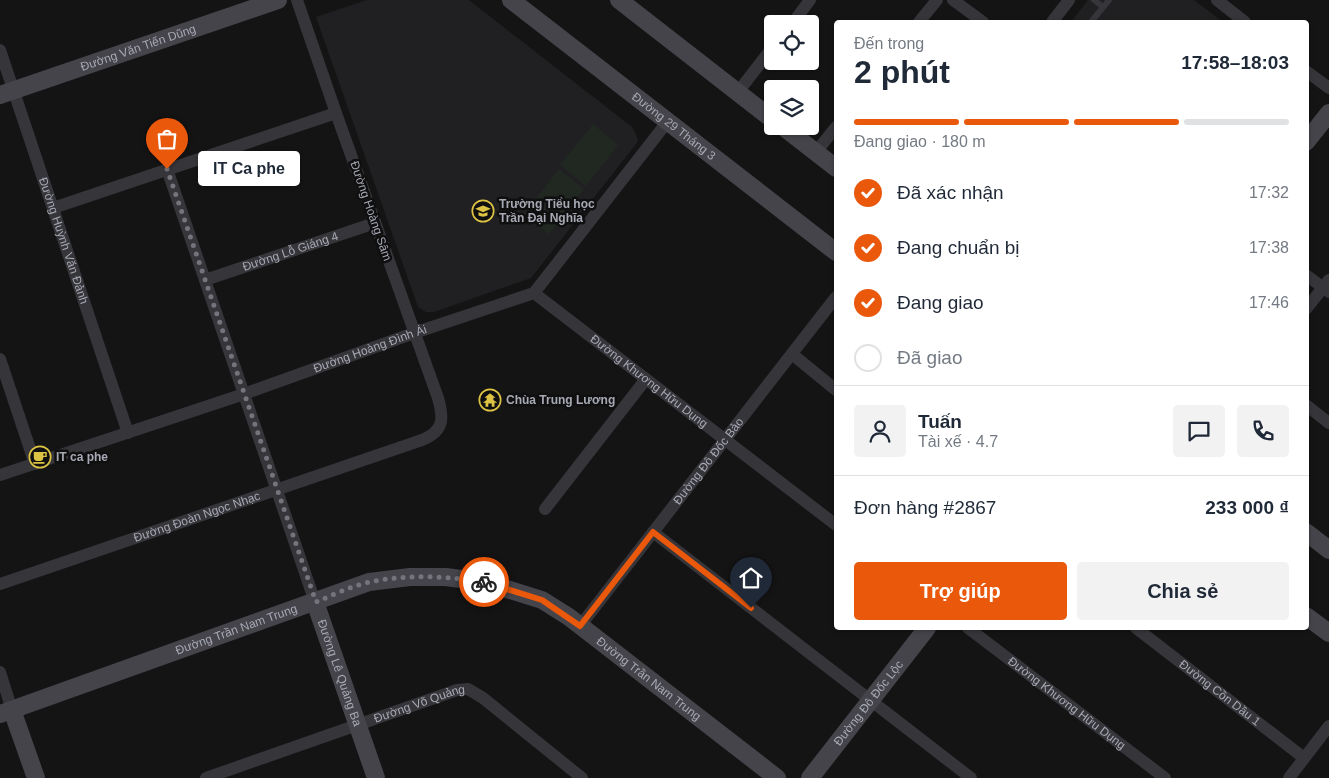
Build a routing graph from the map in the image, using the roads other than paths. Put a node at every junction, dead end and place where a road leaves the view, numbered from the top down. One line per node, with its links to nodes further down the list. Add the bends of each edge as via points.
1 (278, 0): 24 (street, Đường Văn Tiến Dũng)
2 (297, 0): 25 (street, Đường Hoàng Sâm)
3 (511, 0): 28 (street, Đường 29 Tháng 3)
4 (619, 0): 23 (street)
5 (810, 0): 13 (street)
6 (936, 0): 14 (street)
7 (954, 0): 15 (street)
8 (1069, 0): 16 (street)
9 (1094, 0): 12 (lane)
10 (1109, 0): 12 (lane)
11 (1217, 0): 18 (street)
12 (1103, 7): 17 (lane)
13 (799, 15)
14 (921, 20)
15 (980, 20)
16 (1054, 20)
17 (1093, 20)
18 (1242, 20)
19 (0, 50): 24 (street, Đường Huỳnh Văn Đảnh)
20 (764, 58): 23 (street)
21 (1309, 73): 22 (street)
22 (1329, 88)
23 (738, 92): 26 (street)
24 (7, 93): 35 (street, Đường Huỳnh Văn Đảnh)
25 (336, 113): 34 (street); 36 (street, Đường Hoàng Sâm)
26 (764, 113)
27 (1329, 113): 31 (street)
28 (668, 121): 37 (street, Đường 29 Tháng 3); 41 (street)
29 (834, 130): 32 (street)
30 (794, 135): 32 (street)
31 (1309, 138)
32 (816, 152): 33 (street)
33 (834, 166)
34 (167, 169): 35 (street); 39 (street, Đường Lê Quảng Ba)
35 (53, 208): 53 (street, Đường Huỳnh Văn Đảnh)
36 (375, 223): 39 (street, Đường Lỗ Giáng 4); 44 (street, Đường Hoàng Sâm)
37 (834, 250)
38 (1309, 277): 40 (street)
39 (205, 280): 49 (street, Đường Lê Quảng Ba)
40 (1327, 287): 43 (street)
41 (534, 293): 44 (street, Đường Hoàng Đình Ái); 47 (street, Đường Khương Hữu Dụng)
42 (834, 300): 45 (street, Đường Đô Đốc Bảo)
43 (1309, 306)
44 (414, 334): 49 (street, Đường Hoàng Đình Ái); 51 (street, Đường Hoàng Sâm, via 438,398)
45 (792, 354): 48 (street); 54 (street, Đường Đô Đốc Bảo)
46 (0, 359): 55 (street)
47 (646, 379): 54 (street, Đường Khương Hữu Dụng); 58 (street)
48 (834, 388)
49 (244, 394): 53 (street, Đường Hoàng Đình Ái); 57 (street, Đường Lê Quảng Ba)
50 (1309, 407): 52 (street)
51 (441, 422): 57 (street, Đường Đoàn Ngọc Nhạc, via 432,436)
52 (1329, 423)
53 (128, 433): 55 (street, Đường Hoàng Đình Ái)
54 (726, 439): 59 (street, Đường Khương Hữu Dụng); 60 (street, Đường Đô Đốc Bảo)
55 (35, 464): 56 (street, Đường Hoàng Đình Ái)
56 (0, 475)
57 (277, 490): 63 (street, Đường Đoàn Ngọc Nhạc); 64 (street, Đường Lê Quảng Ba)
58 (544, 509)
59 (834, 523)
60 (653, 532): 66 (street, Đường Đô Đốc Bảo); 72 (street)
61 (1309, 534): 62 (street)
62 (1329, 550)
63 (0, 584)
64 (316, 602): 66 (street, Đường Trần Nam Trung, via 369,582 410,577 446,578 484,582 542,600); 73 (street, Đường Trần Nam Trung); 74 (street, Đường Lê Quảng Ba)
65 (1309, 618): 70 (street)
66 (580, 626): 81 (street, Đường Trần Nam Trung)
67 (925, 630): 72 (street, Đường Đô Đốc Lộc)
68 (971, 630): 84 (street, Đường Khương Hữu Dụng)
69 (1139, 630): 76 (street, Đường Cồn Dầu 1)
70 (1329, 633)
71 (0, 672): 73 (street)
72 (870, 700): 82 (street, Đường Đô Đốc Lộc); 83 (street)
73 (6, 712): 77 (street)
74 (358, 725): 78 (street, Đường Võ Quảng); 79 (street, Đường Lê Quảng Ba); 80 (street, Đường Võ Quảng, via 468,689)
75 (1329, 726): 76 (street)
76 (1304, 758): 85 (street)
77 (36, 778)
78 (206, 778)
79 (376, 778)
80 (582, 778)
81 (777, 778)
82 (810, 778)
83 (971, 778)
84 (1165, 778)
85 (1288, 778)

